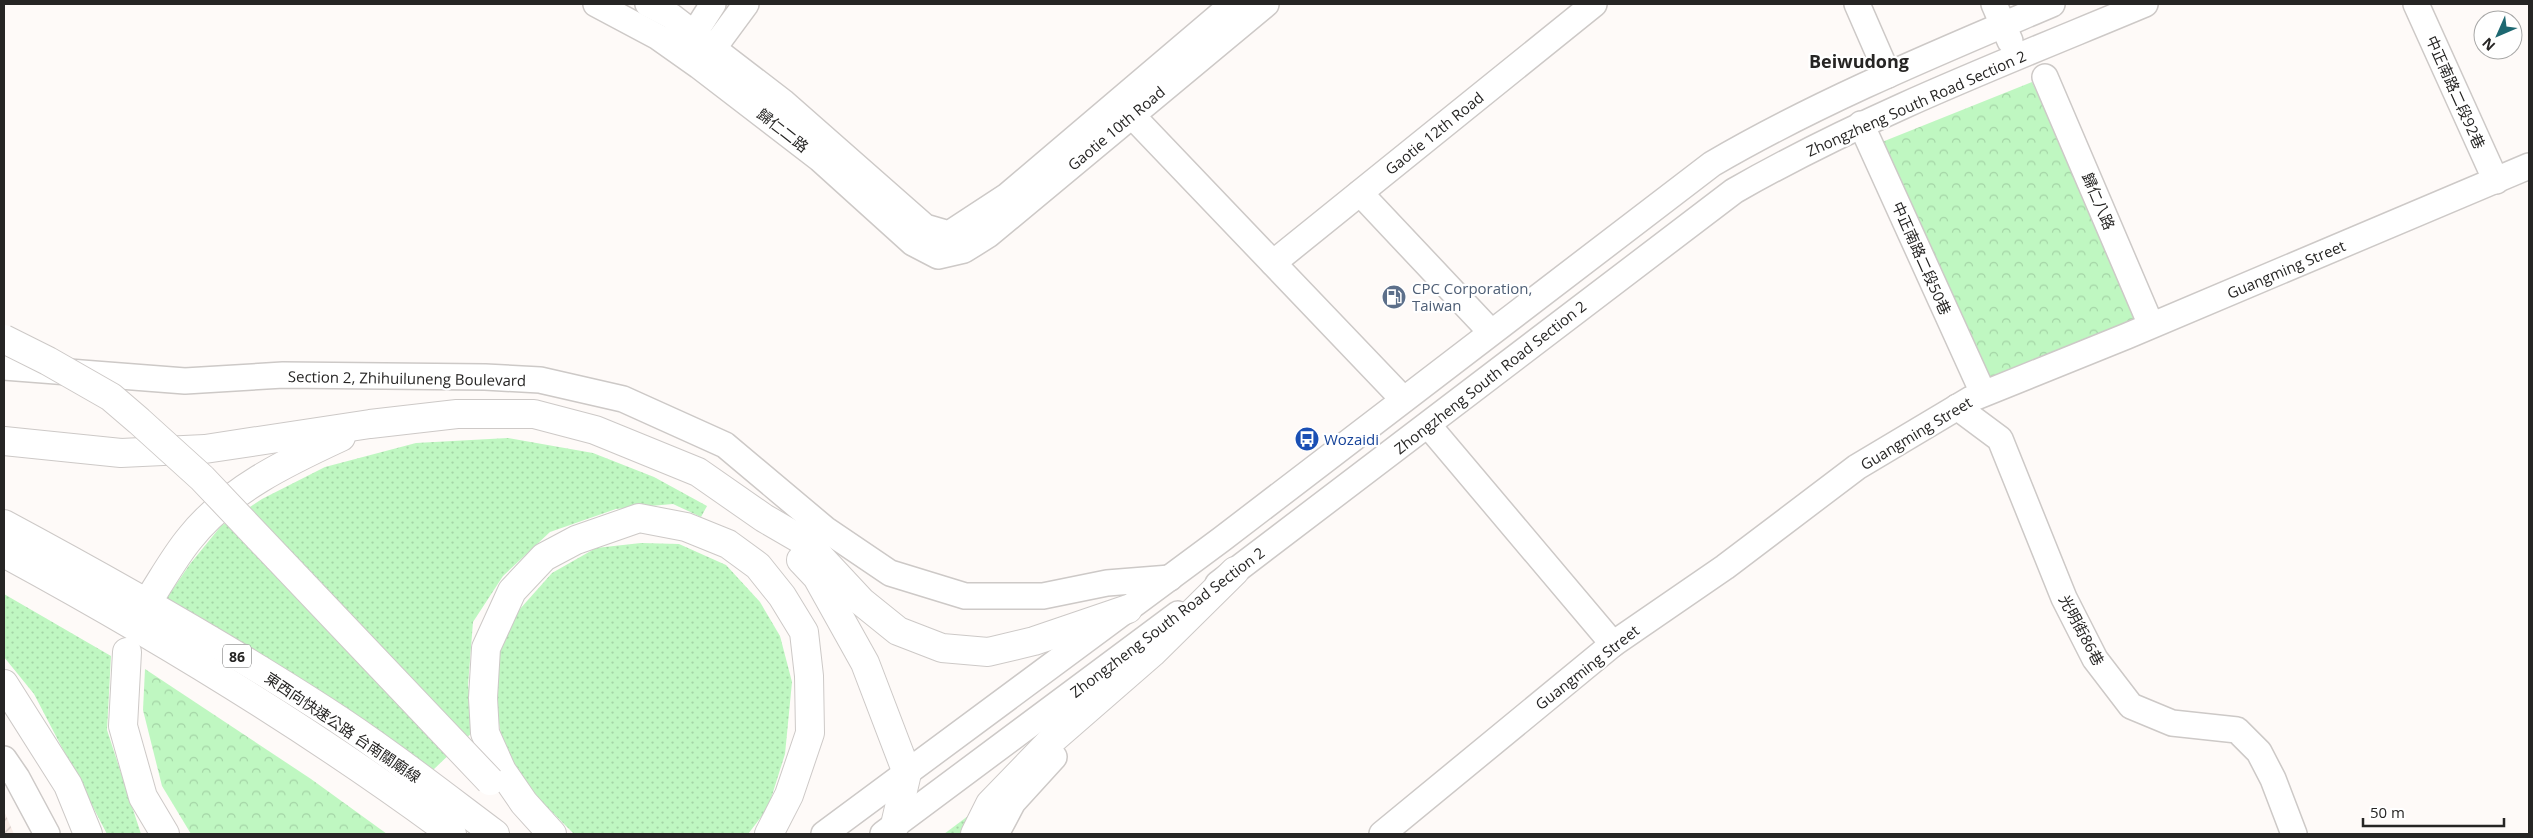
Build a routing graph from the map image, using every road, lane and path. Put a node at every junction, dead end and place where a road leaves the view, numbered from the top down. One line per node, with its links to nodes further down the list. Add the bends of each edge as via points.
1 (596, 4): 15 (street, 歸仁二路)
2 (648, 4): 13 (street, 歸仁二路)
3 (714, 4): 13 (street)
4 (746, 4): 15 (street)
5 (1233, 4): 18 (street, Gaotie 10th Road)
6 (1266, 4): 18 (street, Gaotie 10th Road)
7 (1594, 4): 22 (street, Gaotie 12th Road)
8 (1857, 4): 16 (street)
9 (2052, 4): 12 (street)
10 (2145, 4): 14 (street, Zhongzheng South Road Section 2)
11 (2416, 4): 21 (street, 中正南路二段92巷)
12 (2010, 12): 14 (street); 16 (street)
13 (693, 32): 15 (street, 歸仁二路)
14 (2027, 54): 19 (street, Zhongzheng South Road Section 2)
15 (699, 56): 23 (street, 歸仁二路, via 783,102 925,227 949,234); 24 (street, 歸仁二路, via 913,243 938,256)
16 (1888, 75): 27 (street, via 1821,104 1712,164)
17 (2045, 77): 26 (street, 歸仁八路)
18 (1124, 108): 23 (street, Gaotie 10th Road); 24 (street, Gaotie 10th Road, via 988,235); 25 (street)
19 (1861, 124): 30 (street, 中正南路二段50巷); 34 (street, Zhongzheng South Road Section 2, via 1785,161 1734,191)
20 (2529, 166): 21 (street, Guangming Street)
21 (2496, 181): 26 (street, Guangming Street)
22 (1360, 193): 25 (street, Gaotie 12th Road); 27 (street)
23 (972, 220)
24 (964, 250)
25 (1273, 263): 31 (street)
26 (2151, 325): 30 (street, Guangming Street)
27 (1491, 332): 31 (street)
28 (4, 339): 55 (highway, bridge, via 111,397 139,420 202,478 490,781)
29 (4, 367): 40 (street, Section 2, Zhihuiluneng Boulevard, via 185,381 283,375 486,376 540,380 623,399 725,445 825,529 890,573 909,579 965,596 1043,596 1107,583)
30 (1983, 393): 32 (street, Guangming Street)
31 (1402, 399): 40 (street)
32 (1957, 407): 43 (street, Guangming Street, via 1858,467 1725,567); 61 (street, 光明街86巷, via 2000,439 2064,598 2095,659 2131,706 2172,723 2237,730 2259,752)
33 (370, 424): 35 (highway, via 205,449 121,453); 36 (highway, via 457,414 534,414 595,430 698,472); 41 (highway, via 302,455 236,493 190,537)
34 (1428, 425): 39 (street, Zhongzheng South Road Section 2); 43 (street)
35 (4, 441)
36 (764, 518): 42 (highway, via 807,543 862,602 898,631 942,648 988,652 1034,641); 48 (highway, via 817,577 865,663)
37 (4, 524): 54 (highway, 東西向快速公路 台南關廟線 / 86, via 162,612 317,706)
38 (4, 553): 49 (highway, 東西向快速公路 台南關廟線 / 86, via 201,666 311,735)
39 (1235, 572): 46 (highway); 50 (street, Zhongzheng South Road Section 2)
40 (1170, 578): 42 (street)
41 (150, 598)
42 (1128, 609): 48 (street)
43 (1613, 644): 60 (street, Guangming Street)
44 (127, 652): 53 (highway, via 123,726 142,797)
45 (4, 684): 52 (highway, via 68,785)
46 (1096, 702): 58 (highway, via 1052,740 990,804); 59 (street, via 1075,734 1013,802)
47 (4, 759): 51 (street)
48 (907, 773): 50 (highway); 57 (street)
49 (445, 829)
50 (889, 830)
51 (47, 834)
52 (88, 834)
53 (165, 834)
54 (495, 834)
55 (550, 834): 56 (highway, via 502,771 485,733 486,648 512,591 544,557 576,540 639,518 686,527 728,544 758,566 782,596 804,632 810,733 789,795)
56 (769, 834)
57 (824, 834)
58 (975, 834)
59 (996, 834)
60 (1382, 834)
61 (2294, 834)

